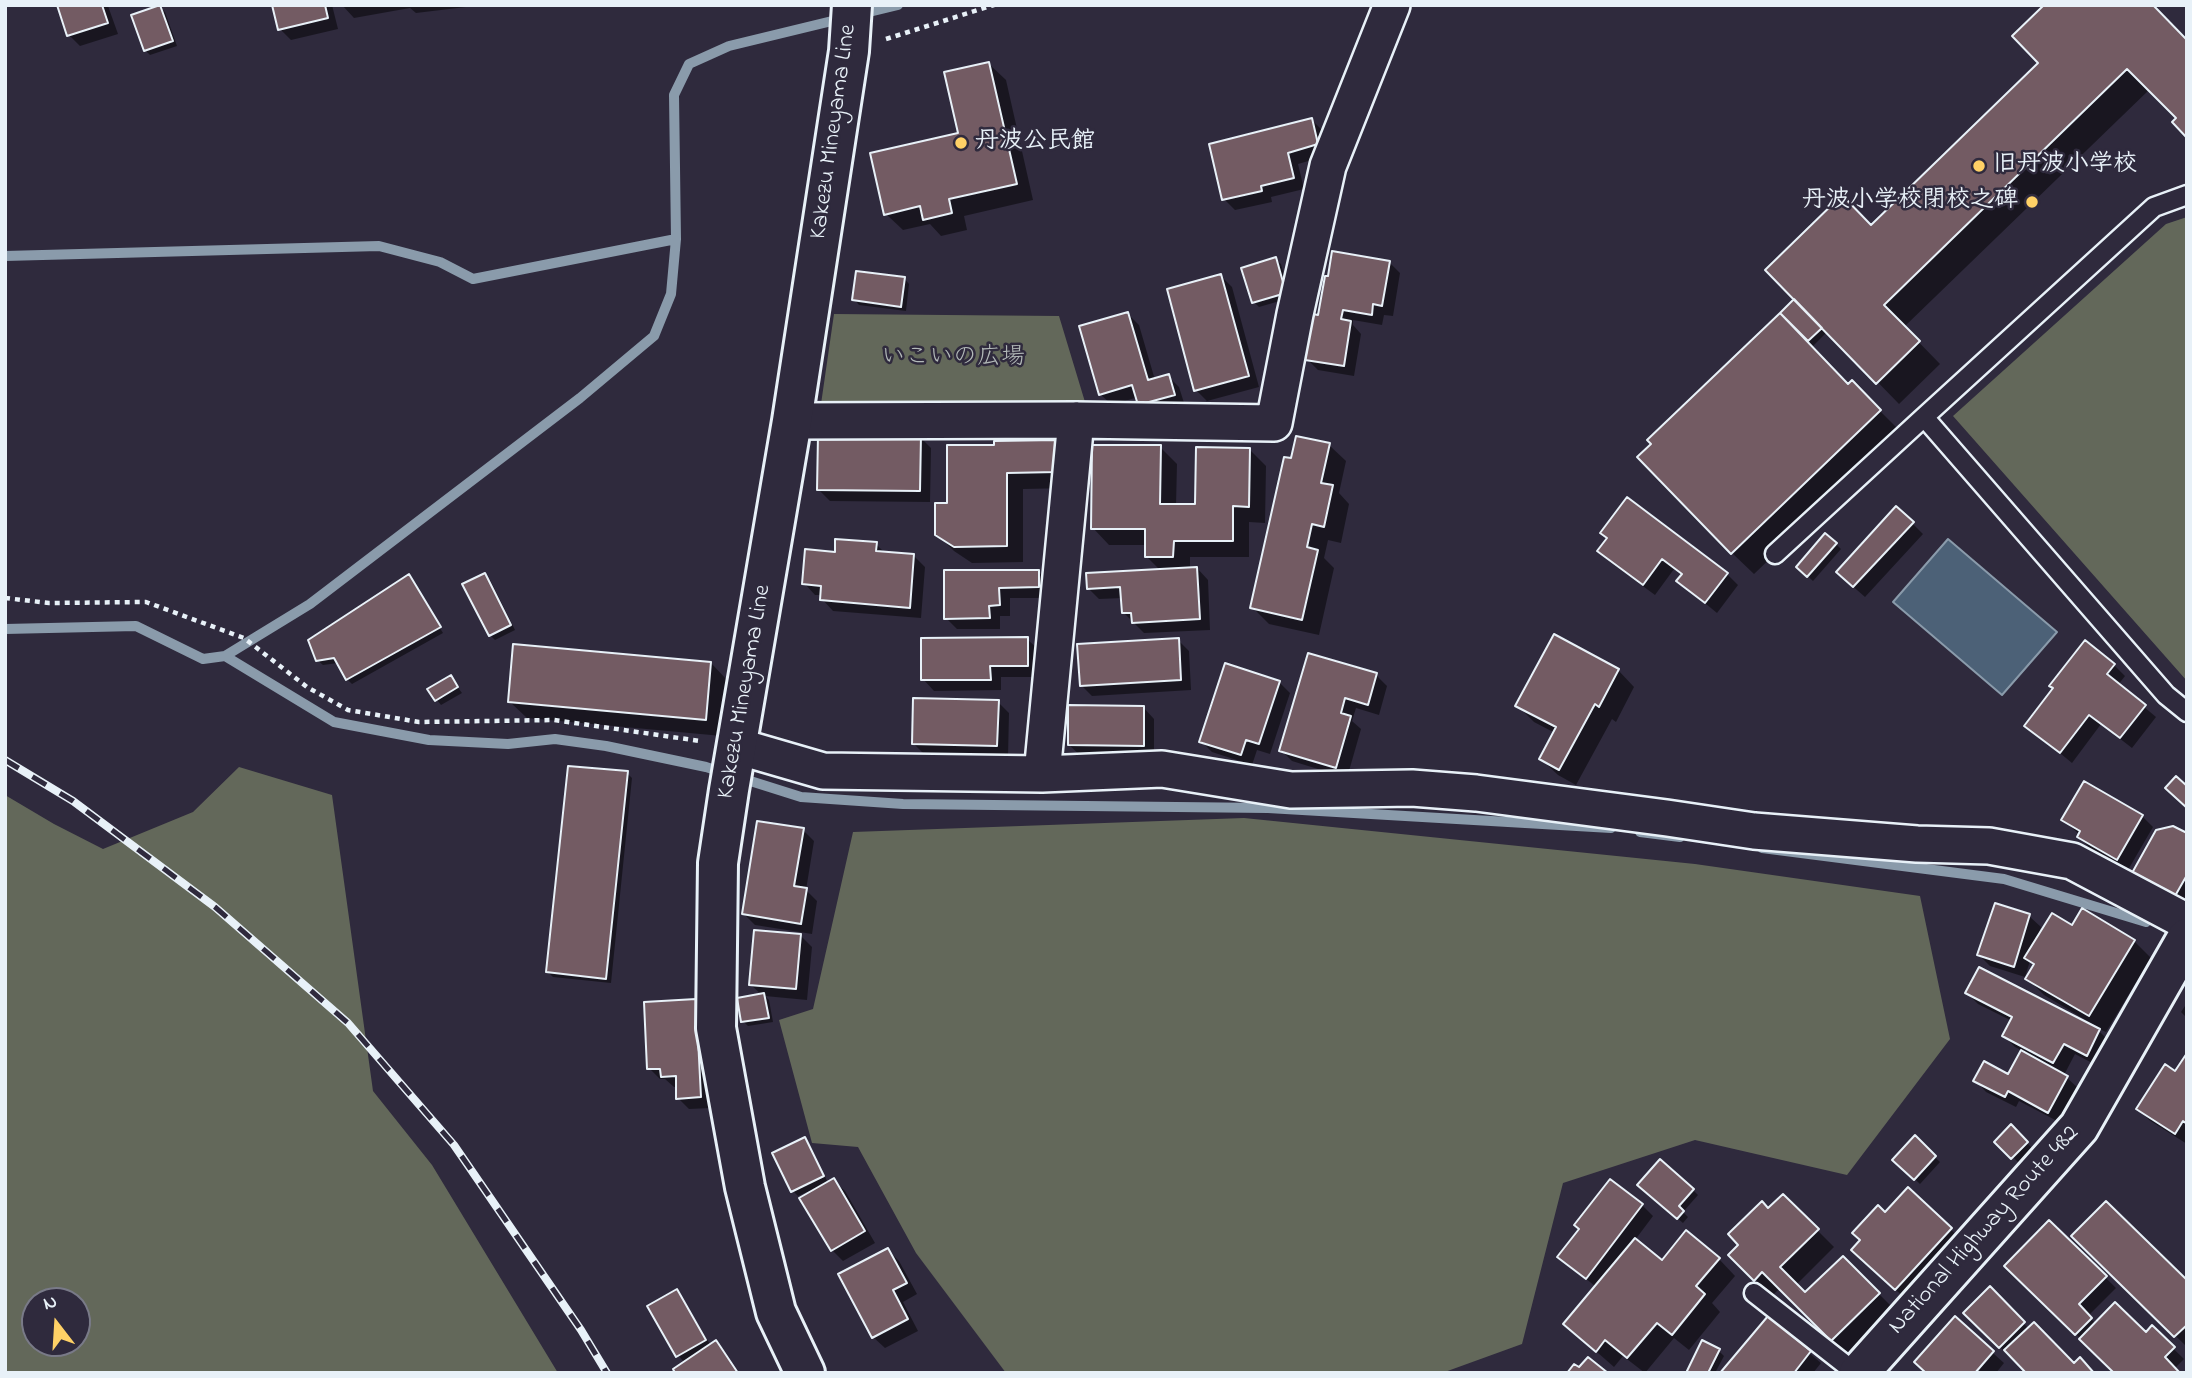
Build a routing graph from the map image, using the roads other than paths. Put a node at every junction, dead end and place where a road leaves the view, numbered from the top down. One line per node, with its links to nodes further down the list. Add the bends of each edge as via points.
1 (852, 5): 6 (main road, Kakezu Mineyama Line, via 849,51)
2 (1392, 5): 5 (street, via 1328,166 1274,423)
3 (2187, 195): 4 (lane, via 2154,207)
4 (1924, 417): 7 (lane); 8 (lane, via 2166,695)
5 (1076, 420): 6 (street); 10 (street)
6 (792, 421): 9 (main road, Kakezu Mineyama Line)
7 (1775, 554)
8 (2187, 712)
9 (734, 764): 10 (street, via 823,771); 14 (main road, Kakezu Mineyama Line, via 718,863 716,1028 745,1187 776,1312)
10 (1042, 774): 11 (street, via 1162,769 1291,790 1412,788 1754,831 1989,846 2072,861)
11 (2187, 922)
12 (2187, 938): 15 (main road, National Highway Route 482, via 2079,1127)
13 (1754, 1293): 15 (lane)
14 (805, 1373)
15 (1857, 1373)

